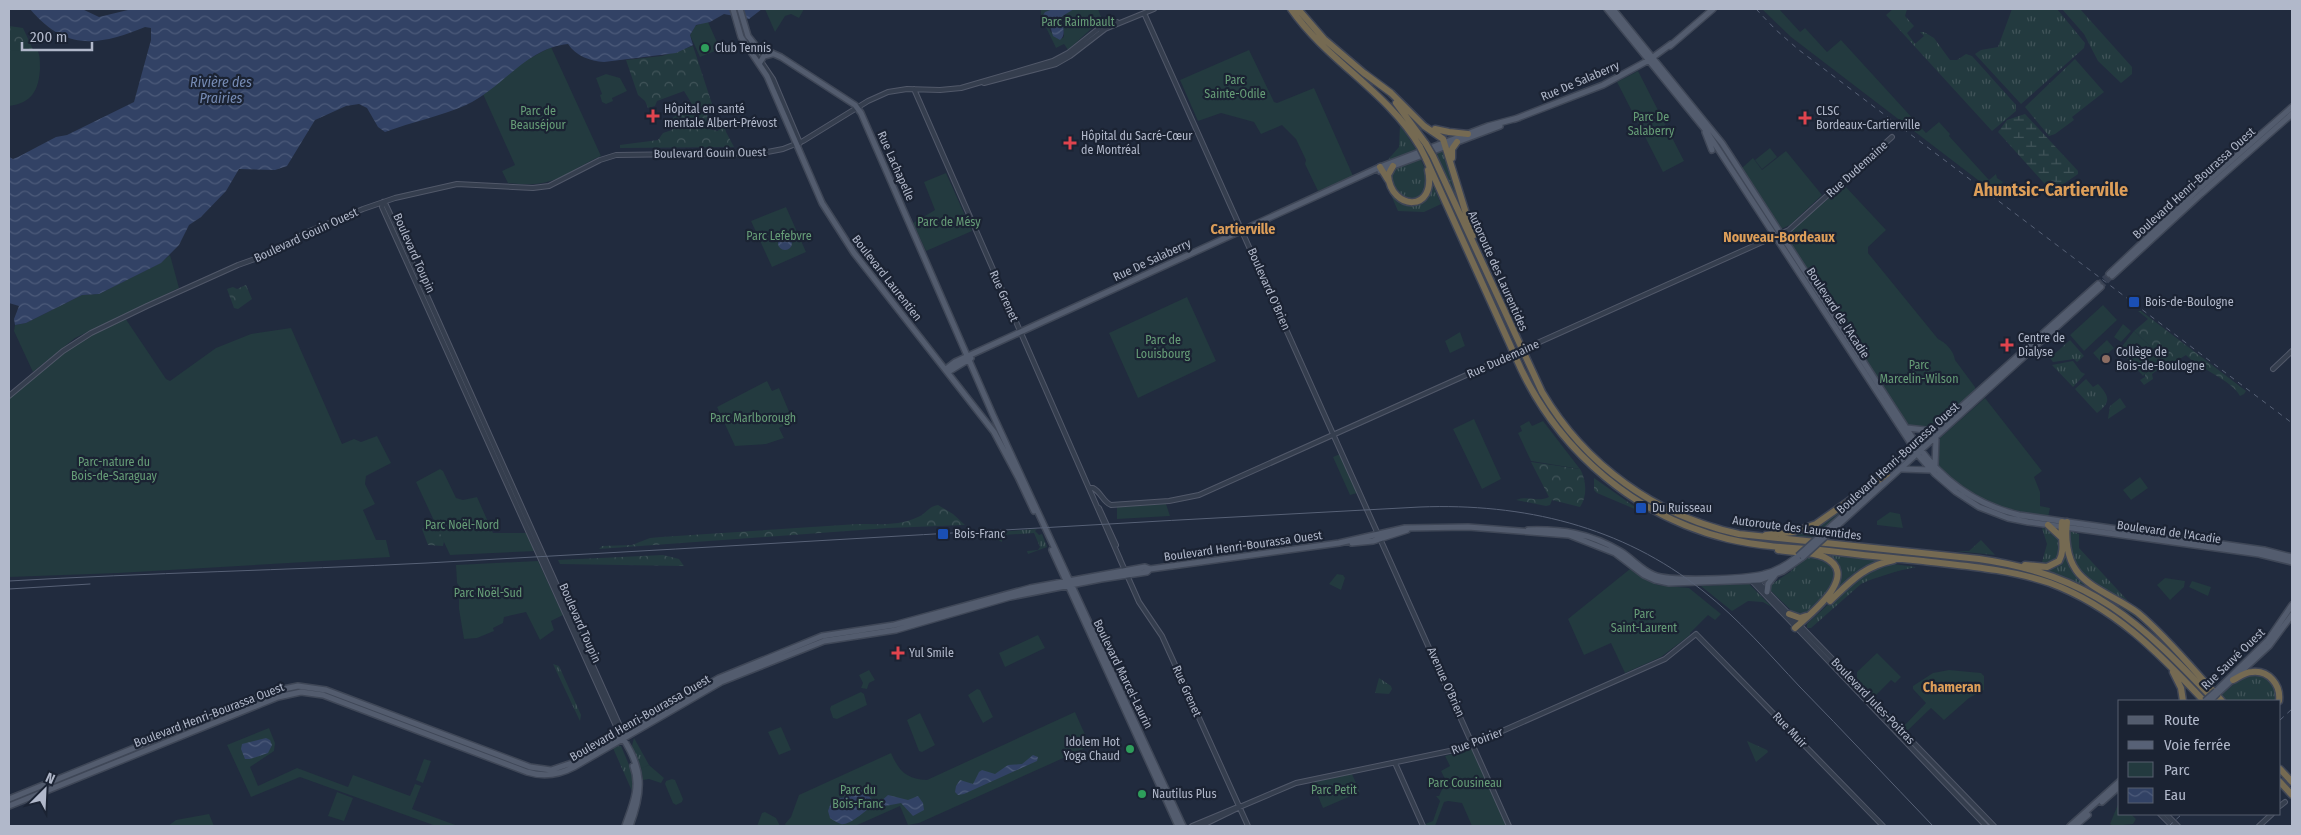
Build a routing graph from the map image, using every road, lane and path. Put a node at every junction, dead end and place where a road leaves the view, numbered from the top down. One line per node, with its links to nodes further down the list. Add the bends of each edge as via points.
1 (732, 9): 13 (main road, Boulevard Laurentien, via 745,44)
2 (740, 9): 10 (main road, Boulevard Laurentien)
3 (1154, 9): 9 (street, Boulevard Gouin Ouest)
4 (1291, 9): 27 (highway, Autoroute des Laurentides, via 1324,48 1389,106)
5 (1298, 9): 14 (highway, Autoroute des Laurentides, via 1324,39)
6 (1607, 9): 12 (main road, Boulevard de l'Acadie)
7 (1612, 9): 12 (main road, Boulevard de l'Acadie)
8 (1713, 9): 12 (main road, Rue De Salaberry)
9 (1144, 13): 15 (street, Boulevard Gouin Ouest, via 1098,29 1060,59 950,90); 35 (street, Boulevard O'Brien)
10 (749, 38): 11 (main road); 13 (street, Boulevard Laurentien)
11 (772, 54): 13 (main road, via 764,56); 17 (main road)
12 (1652, 58): 19 (main road, Rue De Salaberry, via 1600,86); 21 (main road, Boulevard de l'Acadie); 36 (main road, Boulevard de l'Acadie, via 1722,143)
13 (760, 62): 25 (main road, Boulevard Laurentien)
14 (1364, 73): 20 (highway, via 1392,92); 27 (highway, Autoroute des Laurentides, via 1397,104)
15 (914, 89): 17 (street, Boulevard Gouin Ouest, via 885,93); 39 (street, Rue Grenet)
16 (2292, 107): 18 (main road, Boulevard Henri-Bourassa Ouest, via 2200,188 2111,275)
17 (858, 108): 25 (street, Boulevard Gouin Ouest); 41 (main road, Rue Lachapelle)
18 (2292, 114)
19 (1518, 118): 22 (main road, Rue De Salaberry); 24 (main road, Rue De Salaberry)
20 (1421, 123): 22 (highway, via 1444,132); 26 (highway)
21 (1704, 127): 28 (main road); 36 (main road, Boulevard de l'Acadie)
22 (1468, 134): 26 (main road, Rue De Salaberry)
23 (1892, 138): 36 (street, Rue Dudemaine, via 1793,227)
24 (1457, 142): 26 (main road, Rue De Salaberry); 30 (highway, via 1452,150)
25 (798, 144): 34 (street, Boulevard Gouin Ouest, via 762,153 616,155 545,186 457,184); 43 (main road, Boulevard Laurentien, via 827,211 846,242)
26 (1446, 144): 30 (highway); 31 (main road, Rue De Salaberry); 32 (main road, Rue De Salaberry)
27 (1423, 146): 29 (highway, Autoroute des Laurentides, bridge)
28 (1712, 150)
29 (1429, 157): 33 (highway, via 1431,184 1421,199 1410,202 1401,199); 37 (highway, Autoroute des Laurentides); 61 (highway, Autoroute des Laurentides, via 1525,377 1566,439 1603,476 1648,507 1693,528)
30 (1452, 164): 37 (highway)
31 (1393, 166): 32 (main road, Rue De Salaberry); 33 (highway, via 1388,174)
32 (1381, 168): 33 (highway); 35 (main road, Rue De Salaberry)
33 (1389, 181)
34 (383, 202): 44 (street, Boulevard Gouin Ouest, via 306,233 266,255 91,333 63,351); 96 (street, Boulevard Toupin, via 382,207)
35 (1243, 230): 39 (main road, Rue De Salaberry); 46 (street, Boulevard O'Brien)
36 (1778, 235): 45 (main road, Boulevard de l'Acadie); 46 (street, Rue Dudemaine, bridge); 48 (main road, Boulevard de l'Acadie)
37 (1477, 252): 59 (highway, Autoroute des Laurentides, via 1538,387 1562,423 1586,450 1623,482 1668,509 1708,526)
38 (2099, 286): 47 (main road, Boulevard Henri-Bourassa Ouest)
39 (1020, 332): 41 (main road, Rue De Salaberry); 52 (street, Rue Grenet)
40 (2292, 351): 42 (street)
41 (969, 358): 43 (main road, Rue De Salaberry); 56 (main road, Rue Lachapelle)
42 (2273, 369)
43 (947, 371): 56 (main road, Boulevard Laurentien, via 997,437)
44 (9, 396)
45 (1907, 428): 47 (main road); 48 (main road, Boulevard de l'Acadie)
46 (1335, 434): 52 (street, Rue Dudemaine, via 1222,486 1187,498 1110,505 1099,491); 57 (street, Boulevard O'Brien)
47 (1935, 434): 48 (main road, Boulevard Henri-Bourassa Ouest); 49 (main road)
48 (1918, 450): 49 (main road, Boulevard de l'Acadie); 50 (main road, Boulevard Henri-Bourassa Ouest); 51 (main road, Boulevard Henri-Bourassa Ouest)
49 (1933, 468): 50 (main road); 53 (main road, Boulevard de l'Acadie, via 1971,496)
50 (1902, 469): 58 (main road, Boulevard Henri-Bourassa Ouest)
51 (1886, 474): 58 (main road, Boulevard Henri-Bourassa Ouest); 59 (highway, via 1816,524 1794,532)
52 (1089, 488): 68 (street, Rue Grenet, via 1110,529)
53 (2014, 517): 54 (main road, Boulevard de l'Acadie); 55 (main road, Boulevard de l'Acadie)
54 (2048, 525): 55 (main road, Boulevard de l'Acadie); 60 (highway)
55 (2064, 525): 60 (highway); 63 (main road, Boulevard de l'Acadie, via 2264,550); 66 (main road, Boulevard de l'Acadie, via 2259,554); 83 (highway, via 2069,554 2077,572 2133,610)
56 (1044, 530): 67 (main road, Boulevard Marcel-Laurin)
57 (1380, 536): 68 (main road, Boulevard Henri-Bourassa Ouest, via 1150,569 1145,567); 70 (main road, Boulevard Henri-Bourassa Ouest, via 1402,528 1468,526 1535,534 1560,533 1615,553 1644,575 1662,582); 97 (street, Avenue O'Brien)
58 (1823, 536): 62 (main road, Boulevard Henri-Bourassa Ouest, bridge)
59 (1757, 537): 65 (highway, Autoroute des Laurentides)
60 (2061, 537): 65 (highway, via 2062,554 2059,561 2051,566)
61 (1743, 542): 64 (highway, Autoroute des Laurentides); 78 (highway, via 1822,556 1831,562 1837,575 1836,585)
62 (1800, 556): 69 (main road, Boulevard Henri-Bourassa Ouest, via 1789,568); 70 (main road, Boulevard Henri-Bourassa Ouest, via 1778,569)
63 (2292, 557)
64 (1902, 559): 81 (highway, via 1866,570); 84 (highway, Autoroute des Laurentides, via 2000,570 2052,584 2111,614)
65 (1994, 562): 76 (highway, Autoroute des Laurentides, via 2052,576)
66 (2292, 562)
67 (1063, 572): 71 (main road); 72 (main road, Boulevard Marcel-Laurin); 73 (main road)
68 (1126, 573): 71 (main road, Boulevard Henri-Bourassa Ouest); 110 (street, Rue Grenet, via 1141,606 1162,636)
69 (1775, 575): 70 (main road, Boulevard Henri-Bourassa Ouest); 74 (main road, via 1768,584)
70 (1752, 578): 74 (street, Boulevard Jules-Poitras); 81 (street, Boulevard Jules-Poitras)
71 (1081, 580): 72 (main road, Boulevard Henri-Bourassa Ouest); 75 (main road)
72 (1068, 583): 73 (main road, Boulevard Henri-Bourassa Ouest); 75 (main road, Boulevard Marcel-Laurin)
73 (1057, 585): 75 (main road); 95 (main road, Boulevard Henri-Bourassa Ouest, via 901,629 824,640 722,682); 96 (main road, Boulevard Henri-Bourassa Ouest, via 897,625 820,637 723,676)
74 (1768, 592): 79 (street, Boulevard Jules-Poitras)
75 (1073, 594): 116 (main road, Boulevard Marcel-Laurin); 117 (main road, Boulevard Marcel-Laurin, via 1103,650)
76 (2102, 600): 83 (highway, via 2140,621); 91 (highway, Autoroute des Laurentides, via 2150,635)
77 (2292, 606): 86 (main road, Rue Sauvé Ouest, via 2268,640)
78 (1814, 610): 79 (highway, via 1801,618); 81 (highway)
79 (1789, 614): 81 (street, Boulevard Jules-Poitras)
80 (2292, 615): 85 (main road, Rue Sauvé Ouest, via 2269,646)
81 (1798, 627): 94 (street, Boulevard Jules-Poitras)
82 (1696, 634): 97 (street, Rue Poirier, via 1655,664); 123 (street, Rue Muir)
83 (2163, 639): 92 (highway)
84 (2164, 659): 87 (highway, via 2178,681); 88 (highway, Autoroute des Laurentides)
85 (2233, 680): 86 (main road, Rue Sauvé Ouest); 93 (highway, via 2251,672 2265,674 2276,684)
86 (2217, 692): 89 (main road, Rue Sauvé Ouest, bridge); 90 (main road, Rue Sauvé Ouest, bridge)
87 (2183, 700)
88 (2203, 700)
89 (2205, 700)
90 (2211, 700)
91 (2214, 700)
92 (2221, 700)
93 (2279, 700)
94 (1899, 732): 124 (street, Boulevard Jules-Poitras); 125 (street, Boulevard Jules-Poitras)
95 (632, 734): 96 (main road, Boulevard Henri-Bourassa Ouest); 98 (main road)
96 (623, 737): 98 (main road); 106 (main road, Boulevard Henri-Bourassa Ouest, via 567,766 539,770 323,689 294,686 274,691); 109 (main road, Boulevard Henri-Bourassa Ouest, via 570,770 540,775 323,695 295,692); 114 (main road, via 636,780 634,801)
97 (1473, 744): 99 (street, Rue Poirier); 122 (street, Avenue O'Brien)
98 (630, 750): 115 (main road, via 639,773 640,786)
99 (1395, 763): 110 (street, Rue Poirier, via 1296,783); 121 (street)
100 (2281, 770): 101 (highway)
101 (2292, 782)
102 (2118, 783): 126 (main road)
103 (2281, 783): 105 (highway)
104 (2118, 788): 127 (main road)
105 (2292, 795)
106 (9, 799)
107 (2285, 802): 108 (street)
108 (2281, 805)
109 (9, 806)
110 (1240, 807): 118 (street, Rue Poirier); 119 (street, Rue Poirier); 120 (street, Rue Grenet)
111 (2161, 815): 128 (street)
112 (2167, 815): 129 (street)
113 (2271, 815): 130 (street)
114 (625, 826)
115 (630, 826)
116 (1178, 826)
117 (1183, 826)
118 (1192, 826)
119 (1201, 826)
120 (1248, 826)
121 (1423, 826)
122 (1510, 826)
123 (1883, 826)
124 (1986, 826)
125 (1994, 826)
126 (2070, 826)
127 (2076, 826)
128 (2172, 826)
129 (2178, 826)
130 (2259, 826)

